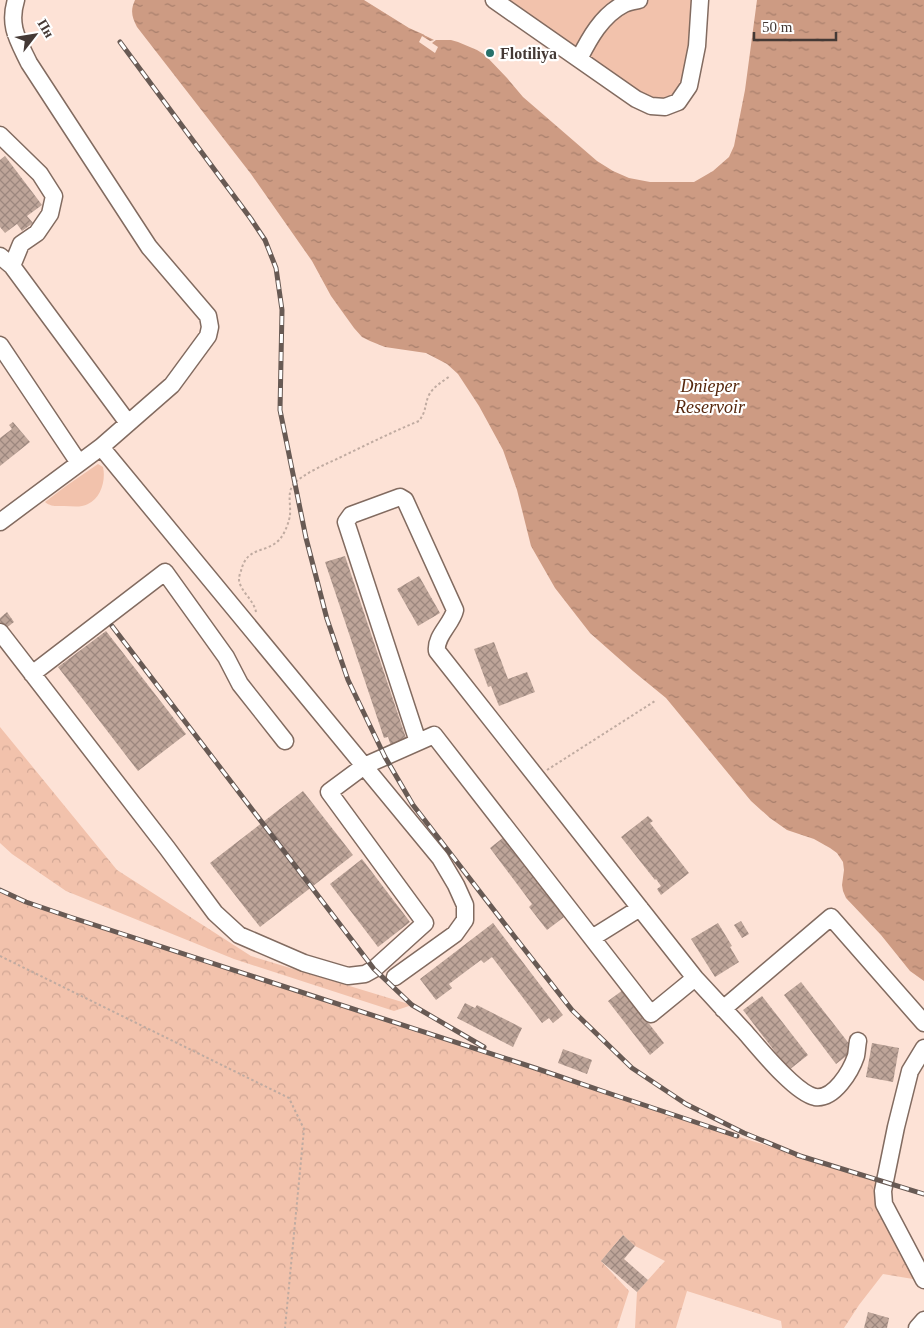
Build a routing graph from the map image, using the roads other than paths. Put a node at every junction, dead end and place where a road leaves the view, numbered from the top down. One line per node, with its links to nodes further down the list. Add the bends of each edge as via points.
1 (16, 0): 9 (street, via 13,24 29,63 149,247 208,316 208,336 172,385)
2 (494, 0): 5 (street)
3 (639, 0): 5 (street, via 624,4 609,15 596,29)
4 (695, 1): 5 (street, via 697,46 689,86 678,102 651,106)
5 (579, 59)
6 (0, 135): 7 (street, via 40,174 54,196 50,214 37,233 21,244)
7 (6, 261): 9 (street)
8 (0, 345): 11 (street)
9 (128, 423): 10 (street)
10 (101, 447): 11 (street); 17 (street)
11 (79, 463): 12 (street)
12 (0, 522)
13 (0, 632): 14 (street)
14 (32, 674): 15 (street, via 165,572 226,657 240,684); 17 (street, via 214,913 239,935 304,963 348,976 374,969 424,923 329,792)
15 (285, 741)
16 (418, 742): 17 (street); 18 (street, via 346,522 351,514 400,497 405,500 455,610 436,646 437,651); 19 (street, via 434,735)
17 (364, 766): 20 (street, via 440,858 465,905 465,920 455,934)
18 (640, 908): 19 (street); 21 (street)
19 (592, 938): 21 (street, via 651,1014)
20 (395, 977)
21 (696, 978): 22 (street)
22 (724, 1009): 23 (street, via 831,917); 24 (street, via 782,1073 803,1092 816,1097 827,1095 845,1078 856,1055)
23 (924, 1023)
24 (858, 1041)
25 (924, 1048): 26 (street, via 910,1071 883,1191 884,1204)
26 (924, 1280)
27 (924, 1320): 28 (street)
28 (917, 1328)

